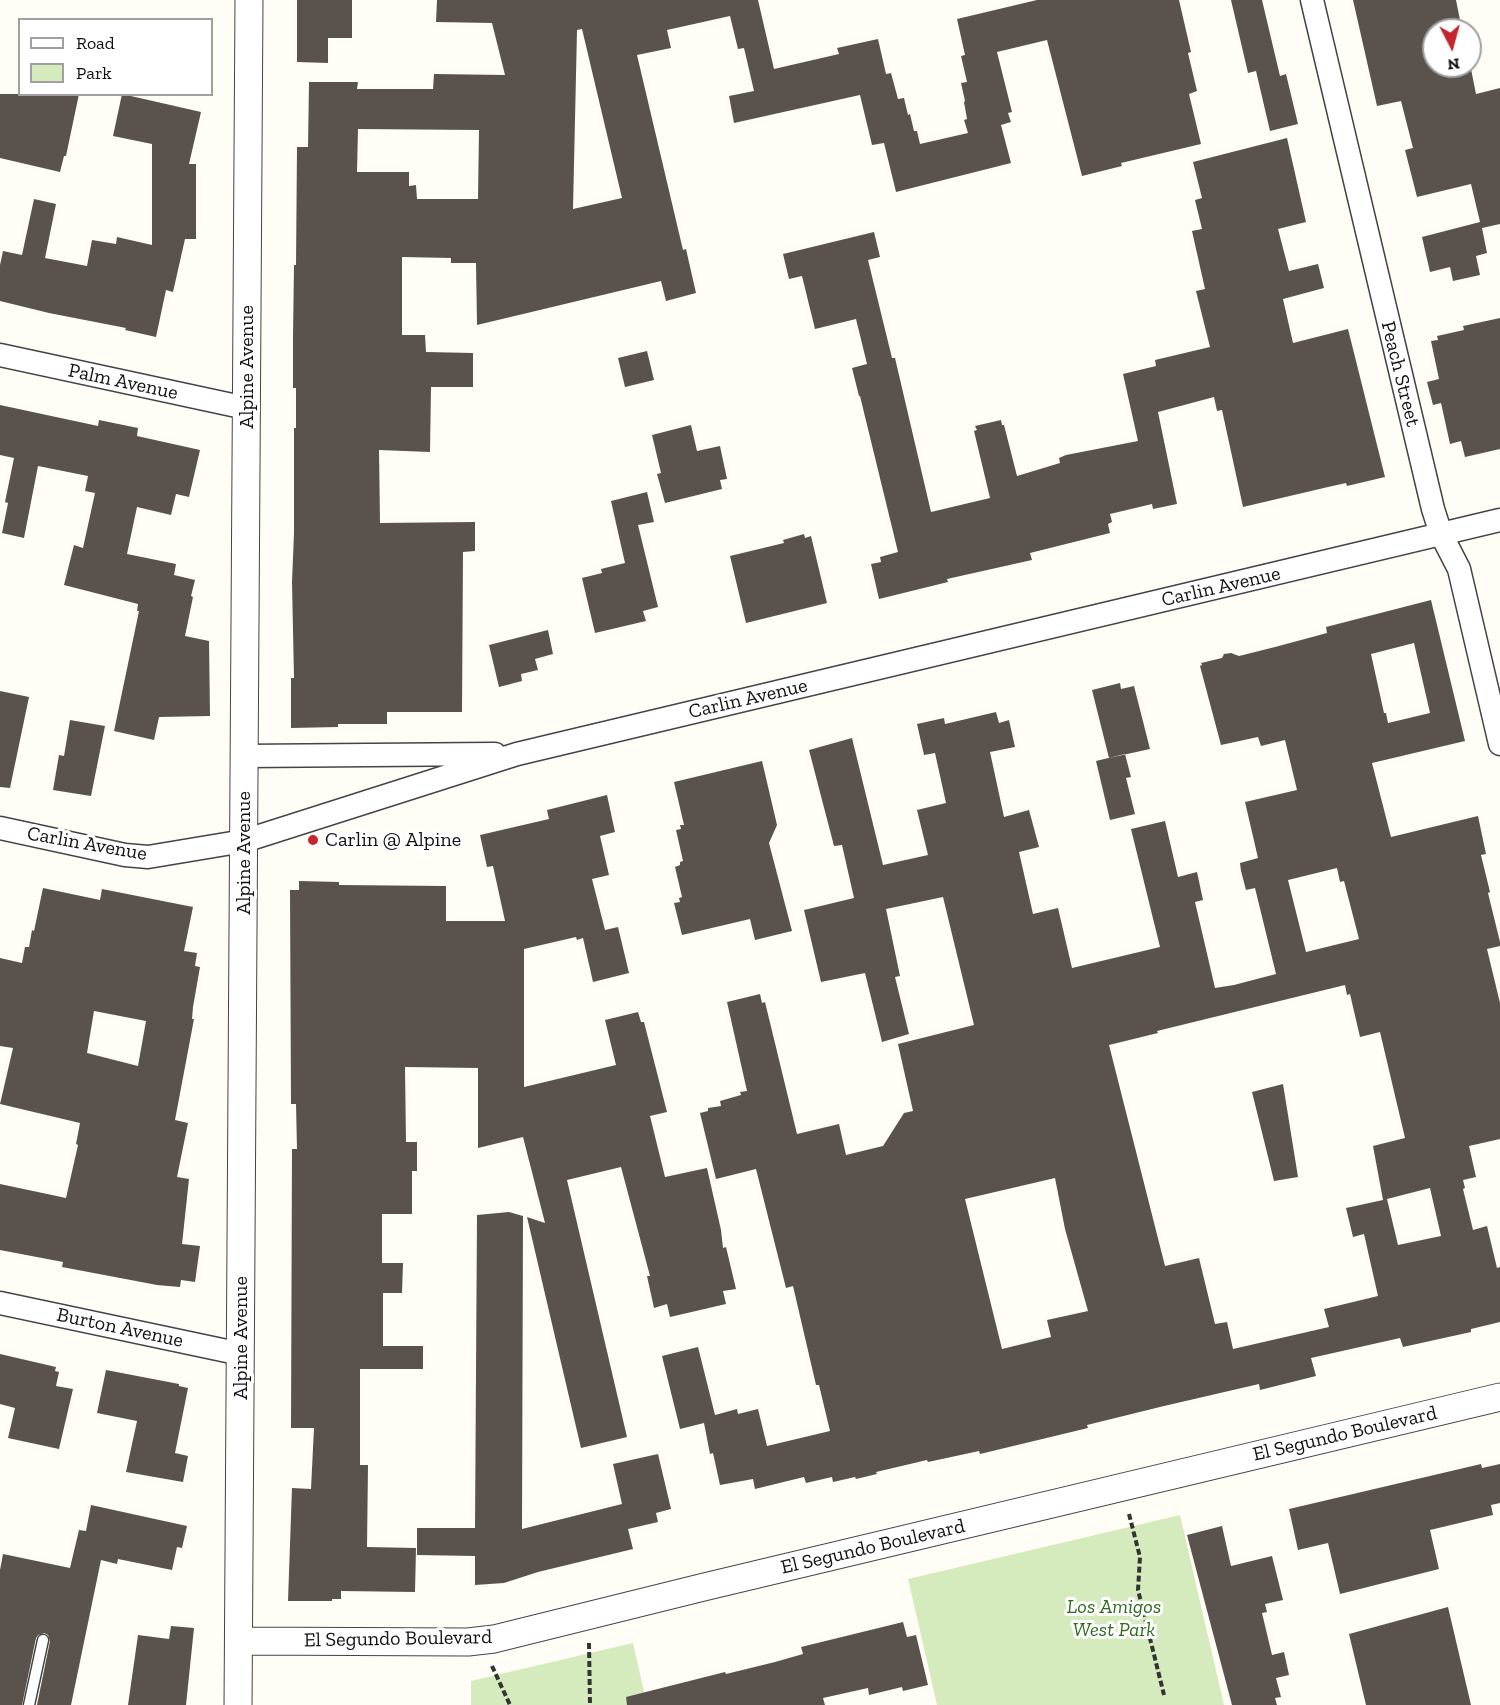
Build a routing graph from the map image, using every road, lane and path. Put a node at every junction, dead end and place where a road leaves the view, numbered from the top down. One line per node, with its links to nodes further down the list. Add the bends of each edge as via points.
1 (249, 0): 4 (street, Alpine Avenue)
2 (1312, 0): 6 (street, Peach Street)
3 (0, 355): 4 (street, Palm Avenue)
4 (246, 408): 9 (street, Alpine Avenue)
5 (1500, 520): 6 (street, Carlin Avenue)
6 (1441, 534): 7 (street, Peach Street, via 1459,569); 8 (street, Carlin Avenue)
7 (1500, 744)
8 (517, 754): 9 (street); 11 (street, Carlin Avenue)
9 (244, 756): 11 (street, Alpine Avenue)
10 (0, 828): 11 (street, Carlin Avenue, via 148,857)
11 (244, 841): 13 (street, Alpine Avenue)
12 (0, 1303): 13 (street, Burton Avenue)
13 (241, 1354): 18 (street, Alpine Avenue)
14 (1500, 1397): 15 (street, El Segundo Boulevard)
15 (1123, 1487): 16 (street, El Segundo Boulevard); 20 (path, via 1140,1557 1138,1590)
16 (589, 1615): 19 (street, El Segundo Boulevard); 24 (path)
17 (43, 1640): 21 (lane)
18 (238, 1641): 19 (street, El Segundo Boulevard); 22 (street, Alpine Avenue)
19 (481, 1641): 23 (path)
20 (1164, 1695)
21 (28, 1705)
22 (238, 1705)
23 (510, 1705)
24 (590, 1705)

